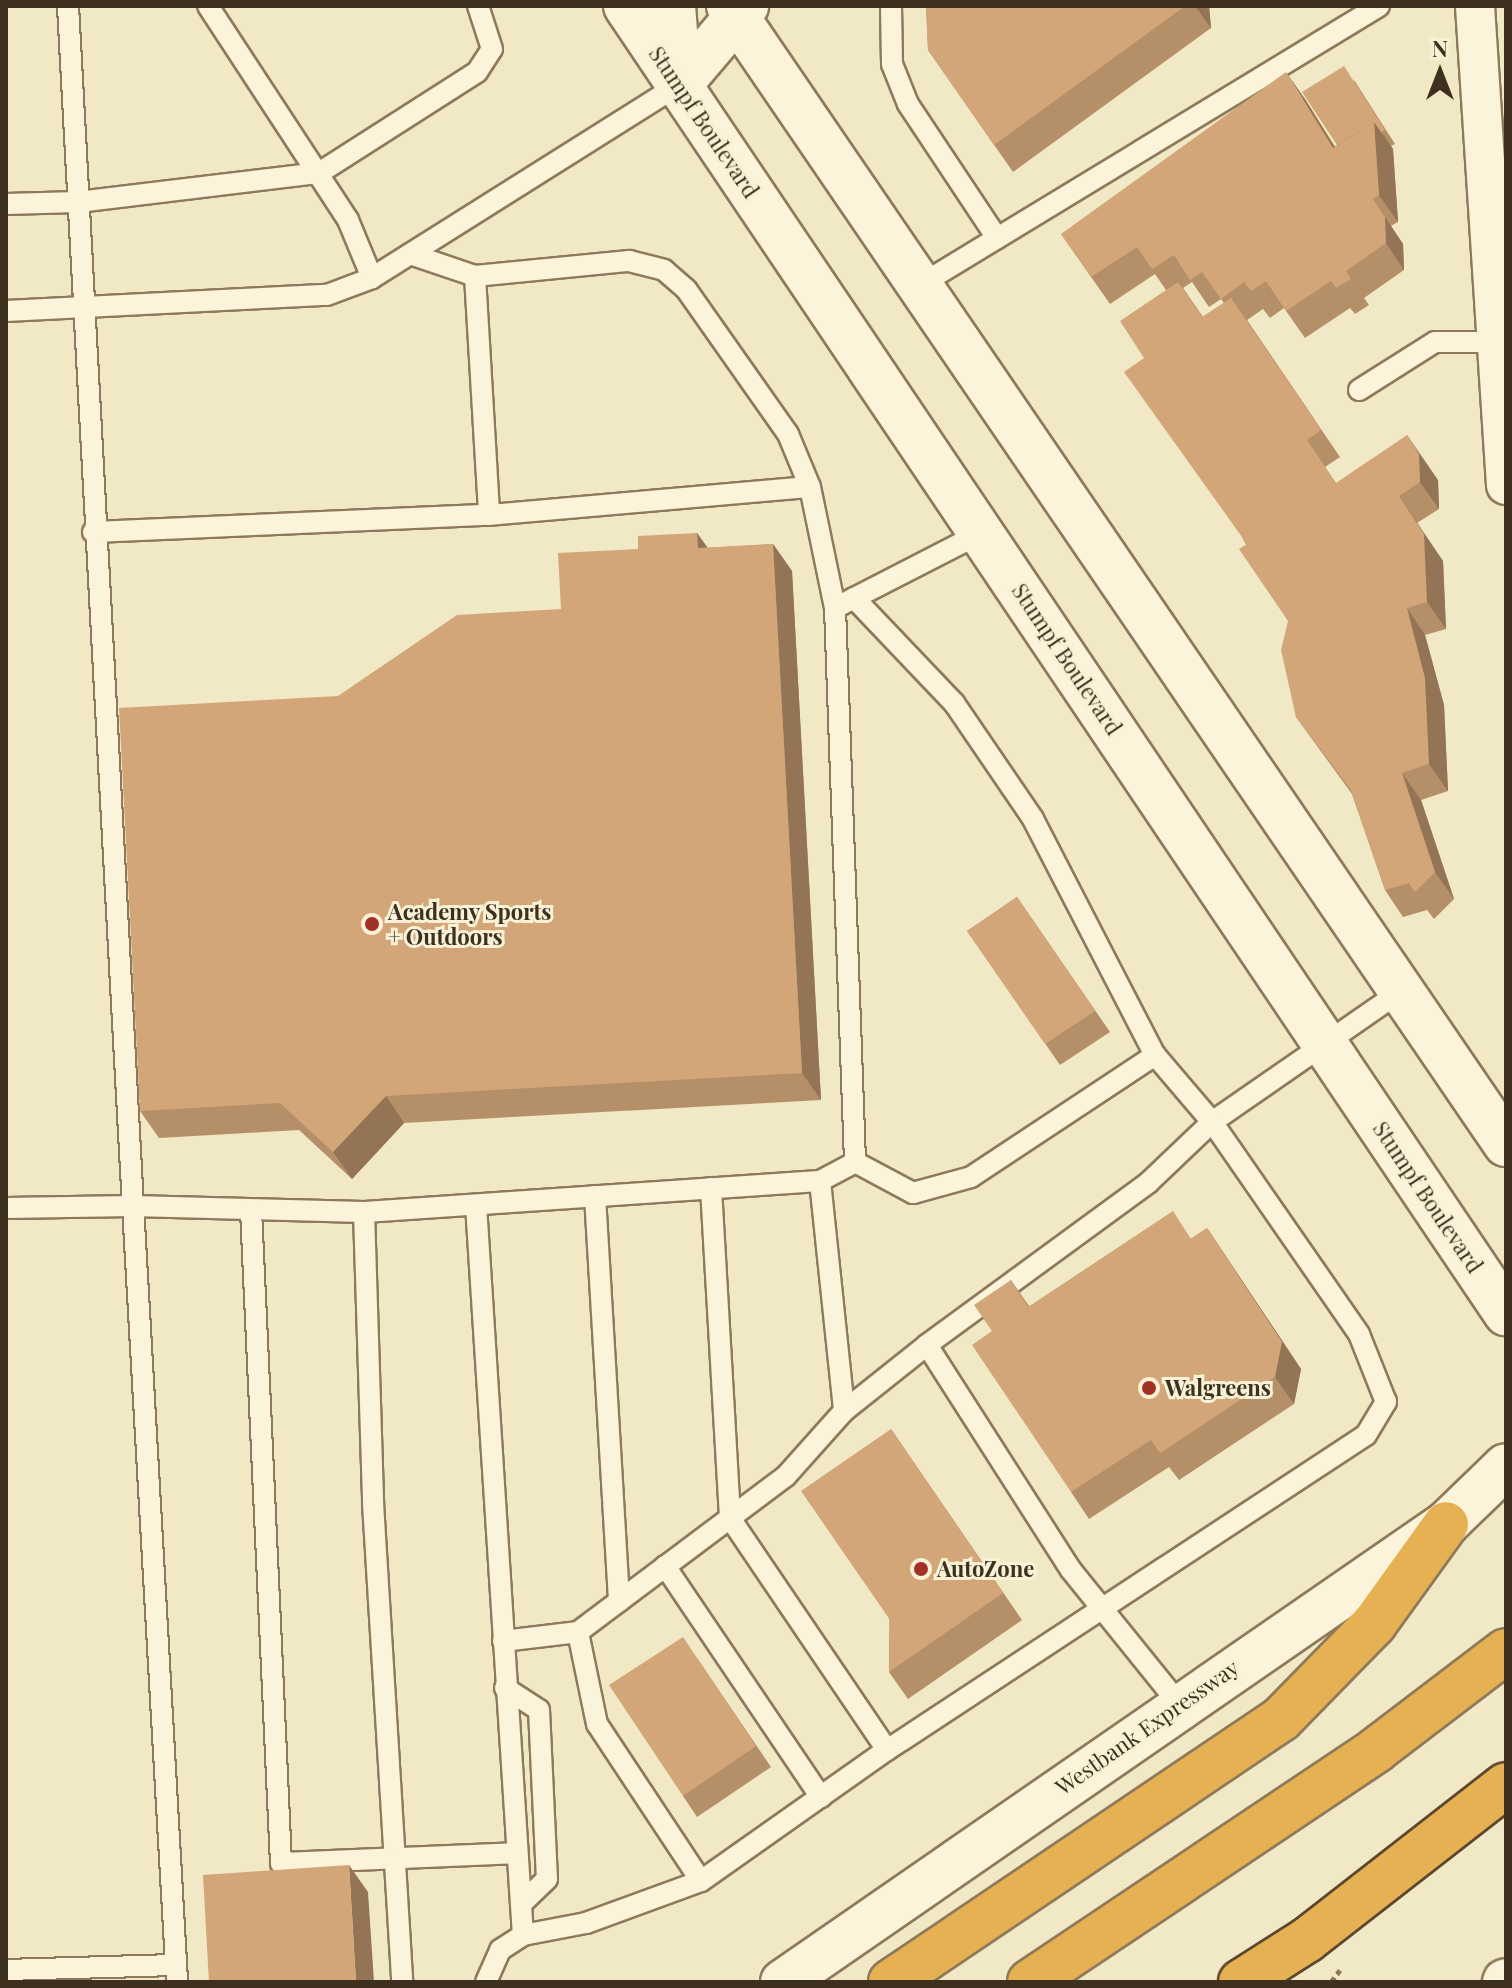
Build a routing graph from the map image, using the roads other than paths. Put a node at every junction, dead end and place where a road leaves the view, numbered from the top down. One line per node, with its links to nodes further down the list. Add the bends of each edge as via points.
1 (68, 6): 12 (lane)
2 (208, 6): 11 (lane)
3 (478, 6): 11 (lane, via 492,49 477,72)
4 (626, 6): 10 (main road, Stumpf Boulevard)
5 (673, 6): 10 (main road)
6 (891, 6): 14 (lane, via 892,64 908,104)
7 (1379, 6): 14 (lane)
8 (1475, 6): 21 (street)
9 (738, 11): 10 (main road); 18 (main road)
10 (679, 85): 15 (lane); 27 (main road, Stumpf Boulevard)
11 (319, 173): 12 (lane); 17 (lane)
12 (78, 202): 13 (lane); 19 (lane)
13 (6, 204)
14 (997, 238): 18 (lane)
15 (410, 254): 16 (lane); 17 (lane)
16 (475, 276): 24 (lane, via 629,261 664,270 686,289 788,434); 25 (lane)
17 (372, 278): 19 (lane, via 327,295 260,303)
18 (920, 285): 30 (main road)
19 (84, 308): 20 (lane); 26 (lane)
20 (6, 311)
21 (1497, 342): 22 (lane, via 1435,342); 23 (street)
22 (1359, 390)
23 (1506, 485)
24 (810, 487): 25 (lane); 29 (lane)
25 (489, 515): 26 (lane)
26 (93, 532): 40 (lane)
27 (981, 533): 28 (lane); 31 (main road, Stumpf Boulevard)
28 (854, 598): 29 (lane); 32 (lane, via 954,703 1033,819)
29 (835, 608): 35 (lane)
30 (1398, 993): 31 (lane); 34 (main road)
31 (1324, 1039): 33 (lane); 44 (main road, Stumpf Boulevard)
32 (1155, 1055): 33 (lane); 35 (lane, via 971,1177 913,1193)
33 (1212, 1122): 45 (lane, via 1148,1183); 52 (lane, via 1359,1334 1386,1402 1366,1435)
34 (1506, 1144)
35 (855, 1162): 36 (lane)
36 (820, 1181): 37 (lane); 46 (lane)
37 (711, 1188): 38 (lane); 48 (lane)
38 (595, 1196): 39 (lane); 51 (lane)
39 (476, 1205): 43 (lane); 54 (lane)
40 (133, 1206): 41 (lane); 42 (lane); 67 (lane)
41 (6, 1208)
42 (251, 1210): 43 (lane); 62 (lane, via 281,1863)
43 (364, 1212): 62 (lane, via 373,1503)
44 (1502, 1301)
45 (927, 1345): 46 (lane); 52 (lane, via 1071,1570)
46 (844, 1411): 48 (lane, via 786,1476)
47 (1506, 1466): 49 (main road, Westbank Expressway)
48 (730, 1518): 50 (lane); 58 (lane)
49 (1446, 1524): 57 (main road, Westbank Expressway); 71 (highway, via 1374,1624 1281,1719)
50 (665, 1566): 51 (lane); 60 (lane)
51 (619, 1601): 53 (lane)
52 (1105, 1606): 57 (lane); 58 (lane)
53 (578, 1632): 54 (lane); 63 (lane, via 597,1724)
54 (503, 1641): 56 (lane)
55 (1506, 1651): 72 (highway, via 1376,1750)
56 (505, 1688): 61 (lane); 64 (lane, via 539,1710 547,1879)
57 (1179, 1704): 70 (main road, Westbank Expressway)
58 (887, 1750): 60 (lane)
59 (1506, 1785): 73 (highway, bridge, via 1307,1940)
60 (821, 1797): 63 (lane)
61 (516, 1853): 62 (lane); 64 (lane)
62 (396, 1857): 68 (lane)
63 (701, 1881): 65 (lane, via 586,1923)
64 (521, 1904): 65 (lane)
65 (523, 1935): 69 (lane, via 500,1950)
66 (6, 1970): 67 (lane)
67 (177, 1974)
68 (402, 1982)
69 (486, 1982)
70 (783, 1982)
71 (891, 1982)
72 (1030, 1982)
73 (1241, 1982)

